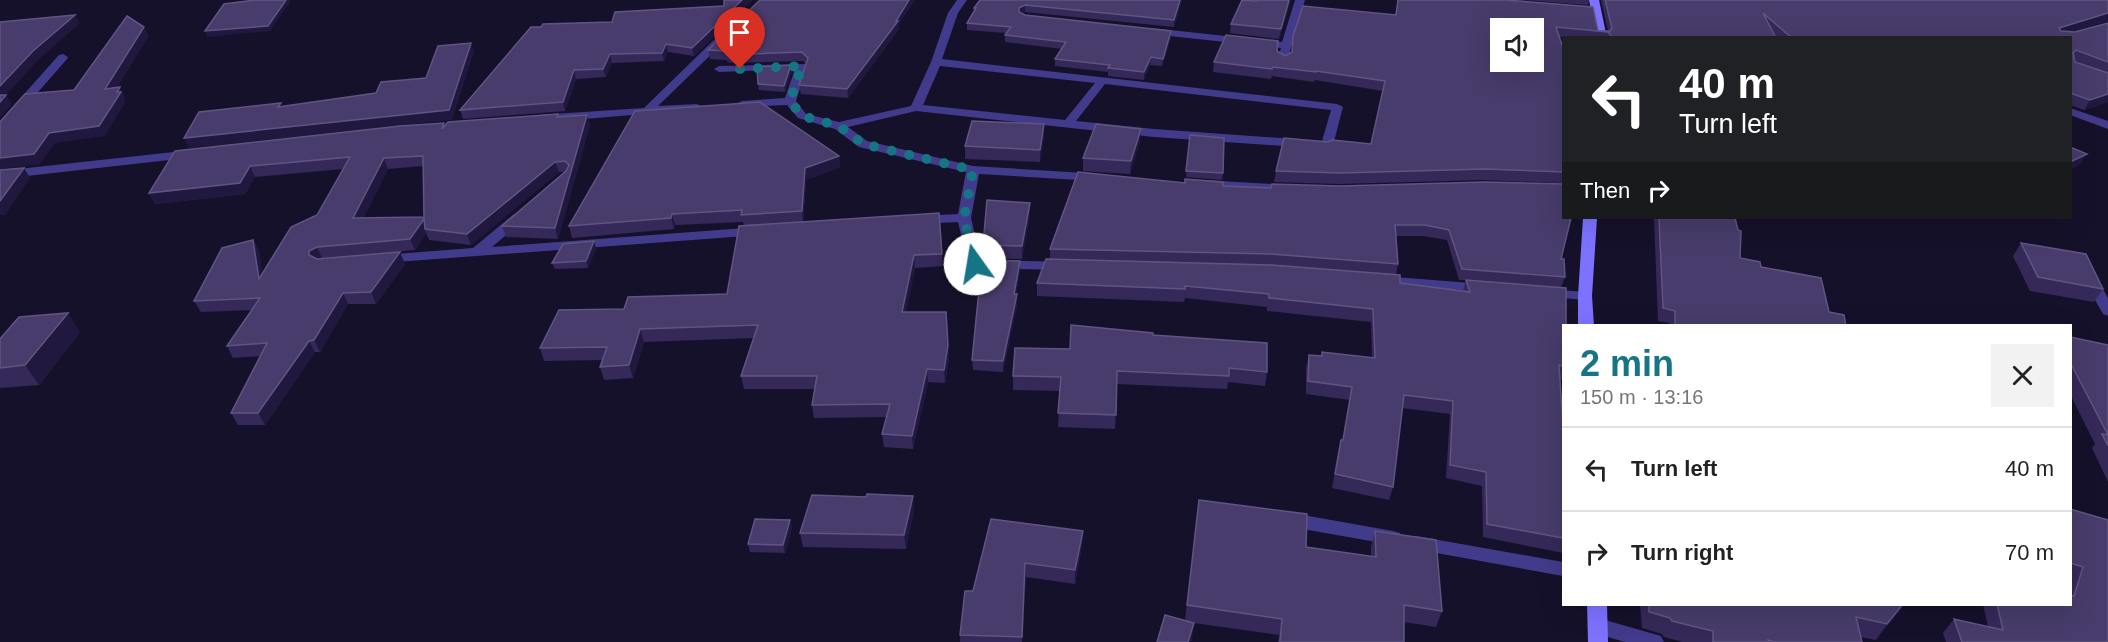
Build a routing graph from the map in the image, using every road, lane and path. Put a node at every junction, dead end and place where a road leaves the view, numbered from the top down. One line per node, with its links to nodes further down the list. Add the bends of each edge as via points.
1 (962, 0): 11 (street, via 953,13)
2 (1300, 0): 8 (street)
3 (1596, 5): 4 (street); 7 (main road)
4 (1585, 10)
5 (1139, 30): 8 (street)
6 (729, 31): 18 (street)
7 (1602, 36)
8 (1285, 45): 10 (street)
9 (63, 57): 24 (street)
10 (1283, 61)
11 (936, 62): 13 (street); 17 (street)
12 (719, 69): 14 (street, via 802,66)
13 (1103, 80): 21 (street); 21 (street, via 1337,107 1327,145)
14 (790, 101): 15 (street); 22 (street, via 802,116)
15 (731, 105)
16 (707, 106): 18 (street)
17 (916, 108): 21 (street); 22 (street)
18 (648, 110): 20 (street)
19 (2072, 112): 23 (street)
20 (520, 120)
21 (1068, 124)
22 (839, 126): 26 (street, via 863,144)
23 (2108, 126)
24 (0, 128)
25 (202, 153): 27 (street)
26 (973, 170): 28 (street); 32 (street)
27 (0, 175)
28 (1109, 178)
29 (1192, 183): 30 (street)
30 (1305, 189)
31 (527, 210): 36 (street)
32 (964, 218): 34 (street); 38 (street, via 975,264)
33 (1590, 219): 43 (main road)
34 (906, 221)
35 (779, 230): 36 (street)
36 (478, 251): 37 (street)
37 (367, 260)
38 (1081, 266)
39 (1363, 278): 41 (street)
40 (2093, 284): 44 (street)
41 (1503, 290)
42 (1527, 291): 43 (street)
43 (1585, 296): 45 (main road)
44 (2108, 310)
45 (1586, 324)
46 (1273, 517): 47 (street)
47 (1562, 569)
48 (1597, 606): 49 (main road)
49 (1598, 634): 50 (street)
50 (1654, 642)

